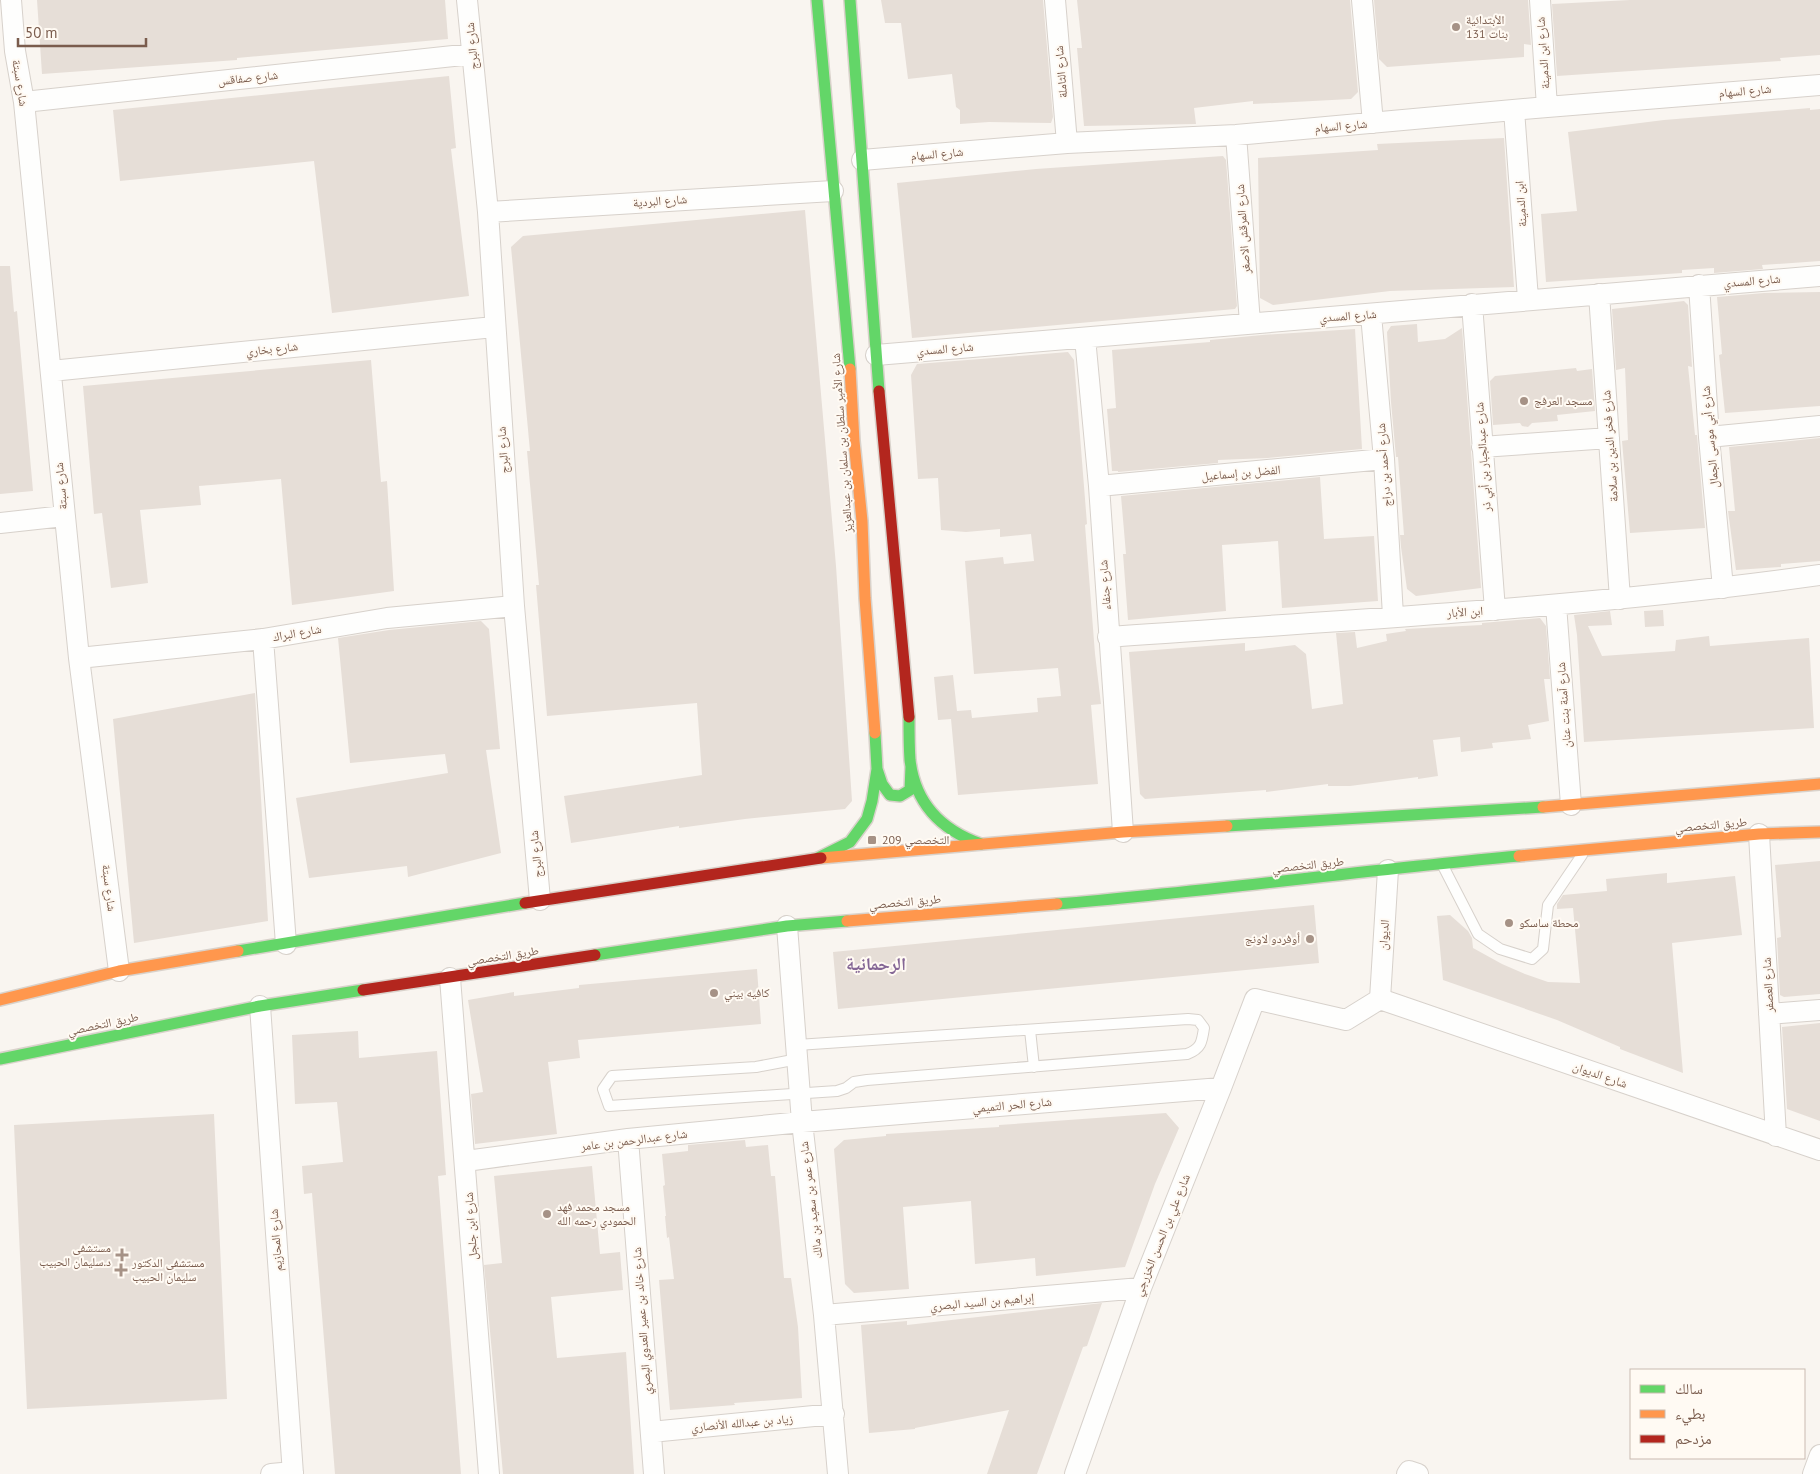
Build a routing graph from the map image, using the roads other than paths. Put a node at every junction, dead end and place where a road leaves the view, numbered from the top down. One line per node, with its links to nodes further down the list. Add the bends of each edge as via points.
1 (11, 0): 8 (street, شارع سبتة)
2 (468, 0): 9 (street, شارع البرج)
3 (817, 0): 18 (main road, شارع الأمير سلطان بن سلمان بن عبدالعزيز)
4 (850, 0): 17 (main road)
5 (1056, 0): 16 (street, شارع الثاملة)
6 (1362, 0): 14 (street)
7 (1540, 0): 12 (street, شارع ابن الدمينة)
8 (8, 52): 11 (street, شارع سبتة)
9 (472, 54): 11 (street, شارع صفاقس); 19 (street, شارع البرج)
10 (1820, 84): 12 (street, شارع السهام)
11 (24, 102): 30 (street, شارع سبتة)
12 (1547, 107): 13 (street, شارع السهام)
13 (1514, 110): 14 (street, شارع السهام); 23 (street, ابن الدمينة)
14 (1372, 123): 15 (street, شارع السهام)
15 (1236, 135): 16 (street, شارع السهام); 26 (street, شارع المرقش الاصغر)
16 (1067, 143): 17 (street, شارع السهام)
17 (862, 160): 29 (main road)
18 (833, 191): 19 (street, شارع البردية); 50 (main road, شارع الأمير سلطان بن سلمان بن عبدالعزيز, via 862,521)
19 (488, 212): 27 (street, شارع البرج)
20 (1820, 276): 21 (street, شارع المسدي)
21 (1698, 286): 22 (street, شارع المسدي); 32 (street, شارع أبي موسى الجمال)
22 (1599, 294): 23 (street, شارع المسدي); 33 (street, شارع فخر الدين بن سلامة)
23 (1528, 299): 24 (street, شارع المسدي)
24 (1472, 304): 25 (street, شارع المسدي); 34 (street, شارع عبدالجبار بن أبي ذر)
25 (1371, 315): 26 (street, شارع المسدي); 35 (street, شارع أحمد بن دراج)
26 (1250, 322): 28 (street, شارع المسدي)
27 (494, 327): 30 (street, شارع بخاري); 43 (street, شارع البرج)
28 (1084, 338): 29 (street, شارع المسدي); 36 (street, شارع جنفاء)
29 (876, 355): 49 (main road)
30 (51, 371): 37 (street, شارع سبتة)
31 (1820, 426): 32 (street)
32 (1709, 437): 40 (street, شارع أبي موسى الجمال)
33 (1609, 438): 34 (street); 41 (street, شارع فخر الدين بن سلامة)
34 (1482, 447): 44 (street, شارع عبدالجبار بن أبي ذر)
35 (1384, 459): 36 (street, الفضل بن إسماعيل); 45 (street, شارع أحمد بن دراج)
36 (1099, 486): 46 (street, شارع جنفاء)
37 (64, 516): 38 (street); 48 (street, شارع سبتة)
38 (0, 523)
39 (1820, 575): 40 (street, ابن الأبار)
40 (1723, 588): 41 (street, ابن الأبار)
41 (1620, 599): 42 (street, ابن الأبار)
42 (1556, 605): 44 (street, ابن الأبار); 52 (street, شارع آمنة بنت عنان)
43 (514, 606): 47 (street, شارع البراك, via 387,618); 61 (street, شارع البرج)
44 (1496, 610): 45 (street, ابن الأبار)
45 (1393, 616): 46 (street, ابن الأبار)
46 (1108, 637): 53 (street, شارع جنفاء)
47 (263, 639): 48 (street, شارع البراك); 63 (street)
48 (79, 658): 64 (street, شارع سبتة)
49 (911, 764): 50 (main road, via 910,790 900,796 890,795); 56 (main road, via 916,786 938,822)
50 (877, 769): 58 (main road, شارع الأمير سلطان بن سلمان بن عبدالعزيز, via 867,819 850,842)
51 (1820, 784): 52 (main road)
52 (1571, 805): 53 (main road)
53 (1123, 832): 56 (main road)
54 (1820, 832): 55 (main road, طريق التخصصي)
55 (1759, 834): 57 (main road, طريق التخصصي); 70 (street, شارع العصفر)
56 (981, 844): 58 (main road)
57 (1585, 850): 59 (main road, طريق التخصصي); 59 (lane, via 1548,905 1543,949 1532,958 1500,949 1478,934)
58 (817, 858): 61 (main road)
59 (1441, 863): 60 (main road, طريق التخصصي)
60 (1388, 870): 62 (main road, طريق التخصصي, via 1160,895); 66 (street, الديوان)
61 (540, 900): 63 (main road)
62 (787, 926): 65 (main road, طريق التخصصي); 72 (street, شارع عمر بن سعيد بن مالك)
63 (286, 944): 64 (main road)
64 (120, 971): 67 (main road)
65 (450, 978): 68 (main road, طريق التخصصي); 81 (street, شارع ابن جلجل)
66 (1380, 999): 75 (street, شارع علي بن الحسن الخزرجي, via 1346,1020 1255,999); 78 (street, شارع الديوان)
67 (0, 1000)
68 (260, 1006): 73 (main road, طريق التخصصي); 87 (street, شارع المحازيم)
69 (1820, 1010): 70 (street)
70 (1769, 1014): 78 (street, شارع العصفر)
71 (1030, 1030): 72 (lane); 74 (lane); 74 (lane, via 1188,1019 1198,1020 1204,1028 1202,1042 1195,1051 1187,1054)
72 (797, 1052): 76 (street, شارع عمر بن سعيد بن مالك); 76 (lane, via 756,1067 612,1076 603,1089 609,1106)
73 (0, 1059)
74 (1034, 1067): 76 (lane, via 868,1080 854,1082 837,1092)
75 (1222, 1088): 77 (street, شارع الحر التميمي); 82 (street, شارع علي بن الحسن الخزرجي)
76 (801, 1095): 77 (street, شارع عمر بن سعيد بن مالك)
77 (802, 1122): 79 (street, شارع عبدالرحمن بن عامر); 83 (street, شارع عمر بن سعيد بن مالك)
78 (1776, 1136): 80 (street, شارع الديوان)
79 (628, 1139): 81 (street, شارع عبدالرحمن بن عامر); 85 (street, شارع خالد بن عمير العدوي البصري)
80 (1820, 1150)
81 (466, 1161): 89 (street, شارع ابن جلجل)
82 (1141, 1288): 83 (street, إبراهيم بن السيد البصري); 92 (street, شارع علي بن الحسن الخزرجي)
83 (824, 1315): 84 (street, شارع عمر بن سعيد بن مالك)
84 (834, 1414): 85 (street, زياد بن عبدالله الأنصاري); 91 (street, شارع عمر بن سعيد بن مالك)
85 (651, 1432): 90 (street, شارع خالد بن عمير العدوي البصري)
86 (1820, 1455): 95 (street)
87 (293, 1473): 88 (street)
88 (271, 1474)
89 (489, 1474)
90 (654, 1474)
91 (838, 1474)
92 (1075, 1474)
93 (1408, 1474): 94 (street, via 1409,1470)
94 (1418, 1474)
95 (1813, 1474)

